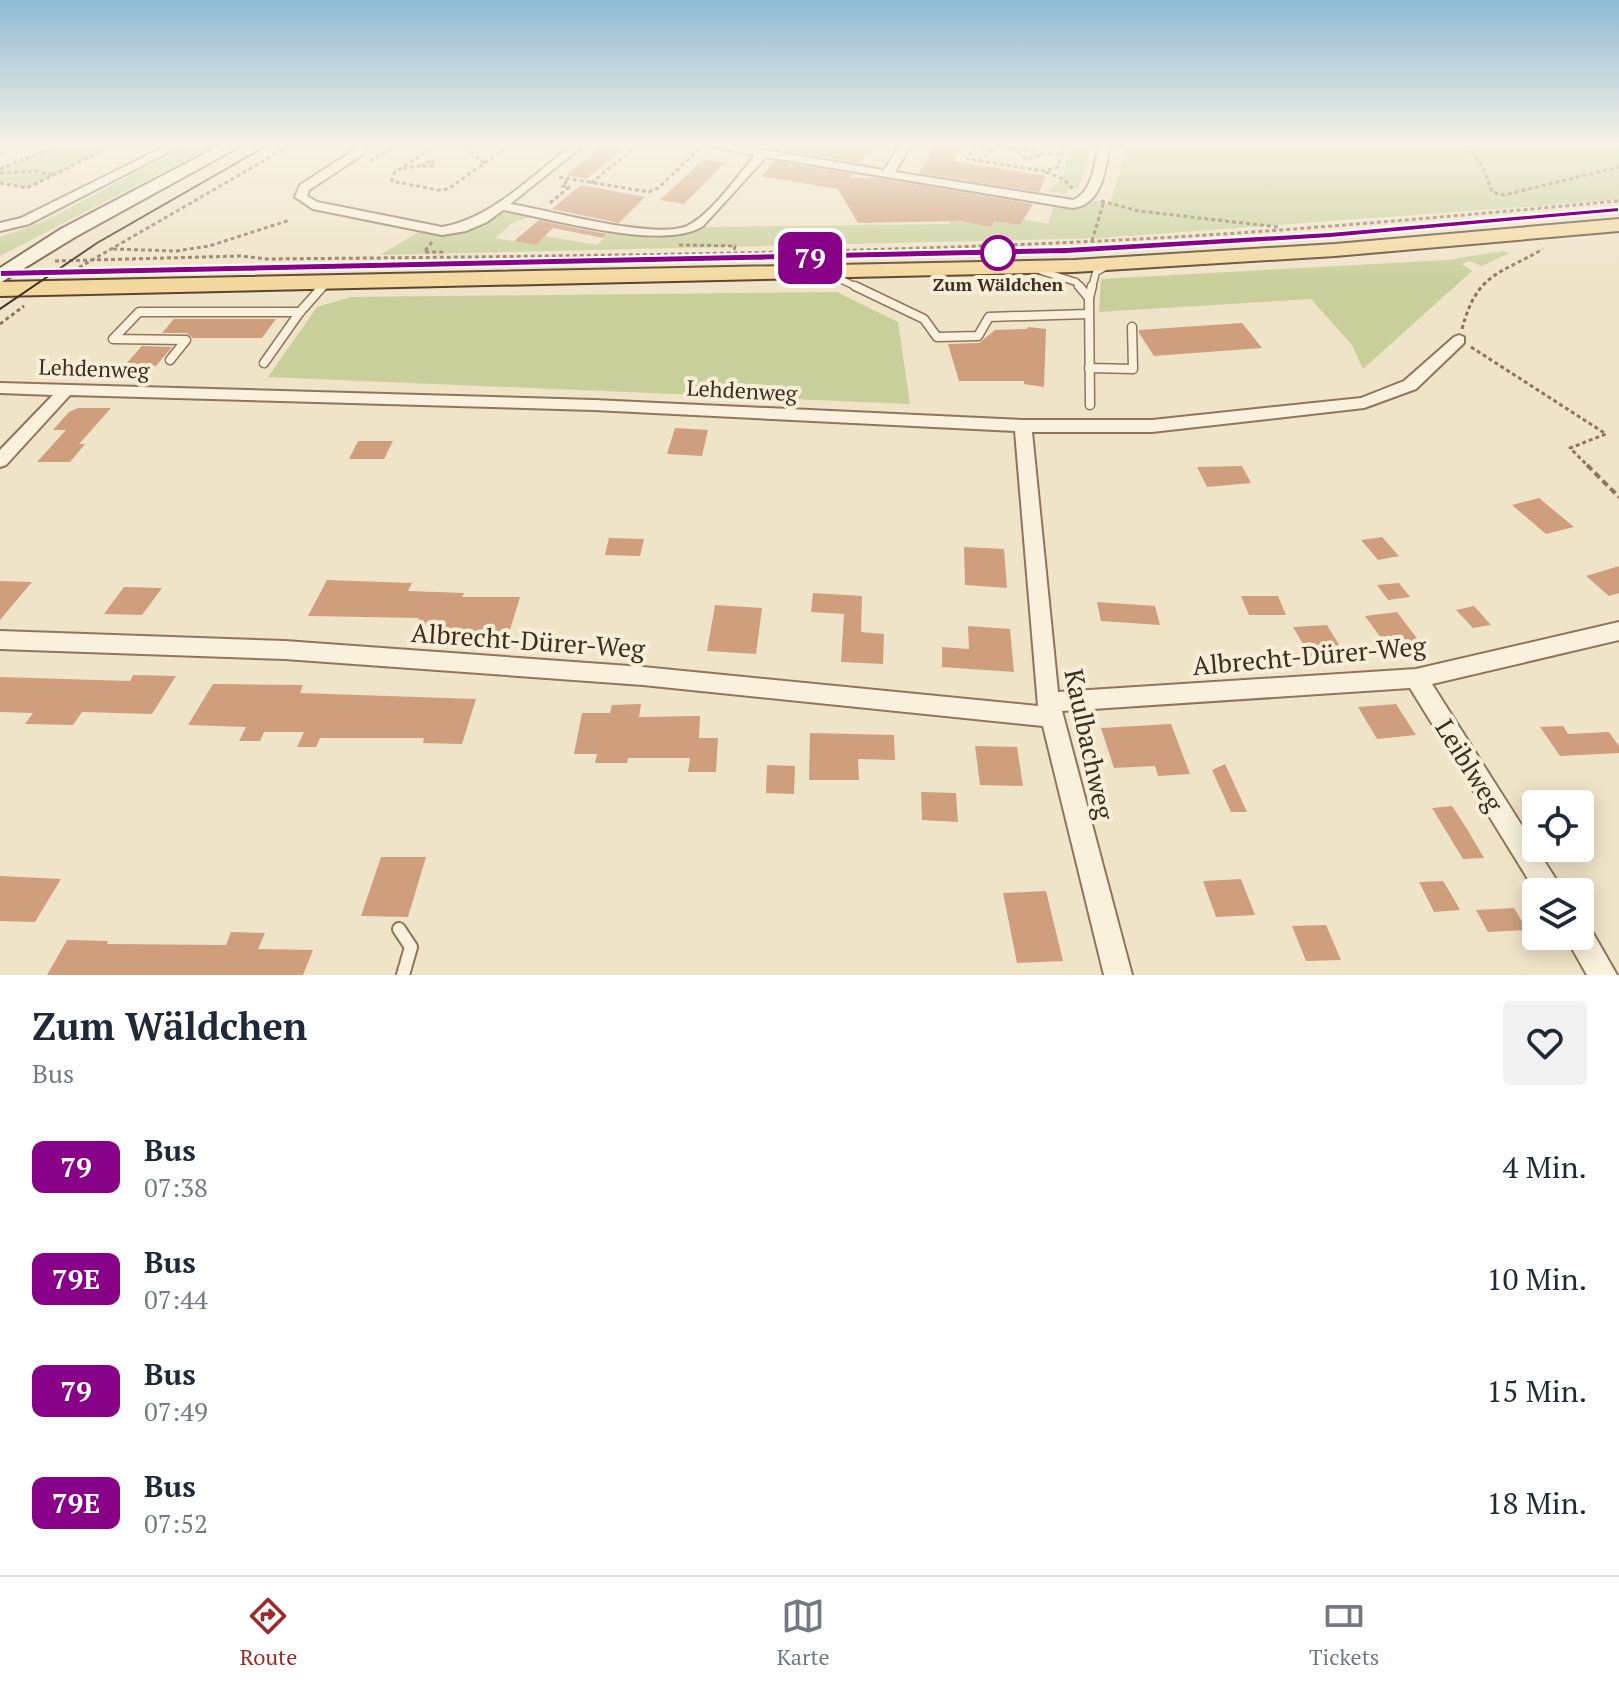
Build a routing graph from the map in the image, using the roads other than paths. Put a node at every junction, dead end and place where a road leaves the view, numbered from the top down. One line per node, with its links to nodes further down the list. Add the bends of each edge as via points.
1 (86, 190): 11 (street)
2 (148, 190): 15 (main road, via 68,233)
3 (303, 190): 8 (street, via 301,197 313,205 442,231 472,224)
4 (520, 190): 8 (street)
5 (729, 190): 8 (street, via 703,219 678,232)
6 (982, 190): 7 (street, via 1053,202 1083,200)
7 (1087, 190)
8 (501, 206)
9 (1619, 210): 15 (main road, via 1235,242 1051,251)
10 (1619, 225): 12 (main road)
11 (2, 227)
12 (1114, 264): 13 (main road); 17 (lane, via 1096,272)
13 (1023, 268): 14 (main road); 17 (lane, via 1076,282)
14 (827, 273): 16 (main road); 19 (lane, via 924,319 937,337 978,336 989,317)
15 (2, 278): 16 (main road)
16 (326, 283): 18 (lane)
17 (1089, 298): 19 (lane)
18 (300, 312): 22 (lane, via 139,312 113,339 186,340); 23 (lane)
19 (1088, 314): 24 (lane)
20 (1132, 327): 24 (lane, via 1133,369)
21 (1459, 340): 28 (street, Lehdenweg, via 1410,385 1364,403 1152,426)
22 (170, 360)
23 (264, 363)
24 (1089, 368): 27 (lane)
25 (0, 388): 26 (street, Lehdenweg)
26 (66, 390): 28 (street, Lehdenweg, via 594,405); 29 (street)
27 (1090, 405)
28 (1023, 426): 33 (street, Kaulbachweg)
29 (0, 461)
30 (1619, 631): 32 (street, Albrecht-Dürer-Weg)
31 (0, 640): 33 (street, Albrecht-Dürer-Weg, via 300,651)
32 (1416, 678): 33 (street, Albrecht-Dürer-Weg); 34 (street, Leiblweg)
33 (1049, 710): 38 (street, Kaulbachweg)
34 (1542, 878)
35 (399, 929): 37 (lane, via 411,947)
36 (1588, 950): 39 (street)
37 (403, 975)
38 (1118, 975)
39 (1603, 975)

